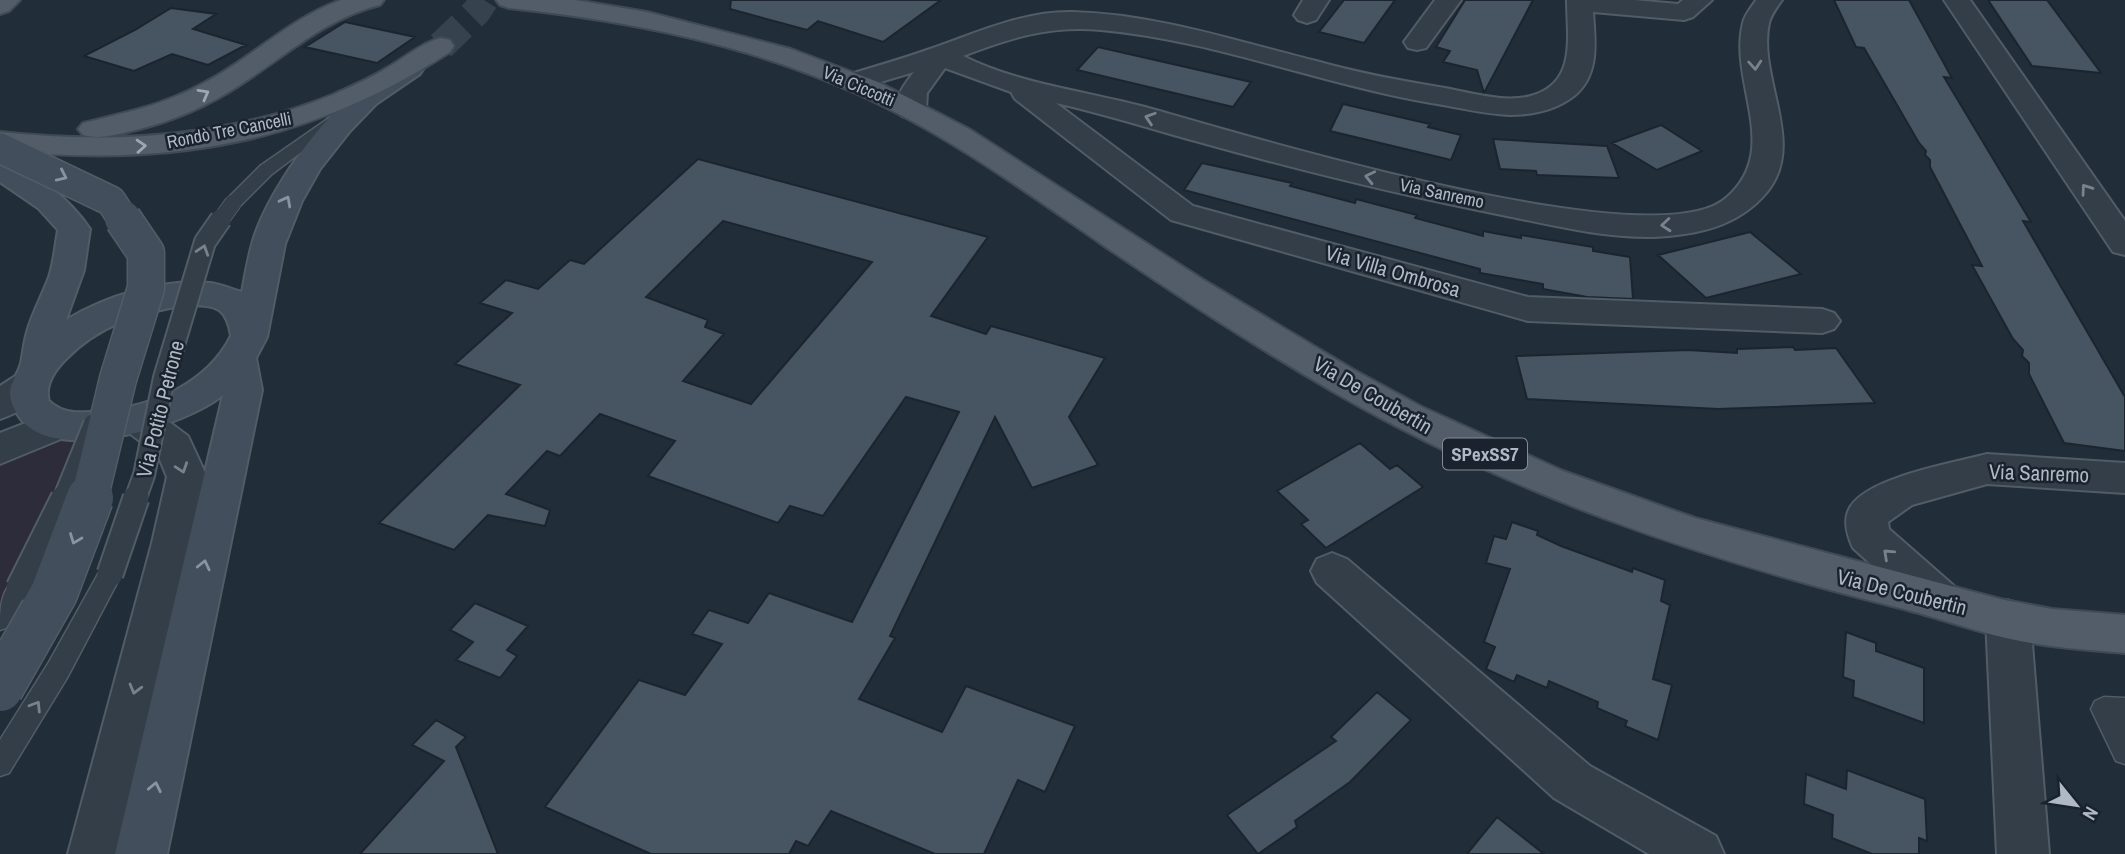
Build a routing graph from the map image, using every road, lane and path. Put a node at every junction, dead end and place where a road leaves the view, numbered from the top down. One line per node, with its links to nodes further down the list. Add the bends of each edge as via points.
1 (7, 0): 9 (main road)
2 (371, 0): 18 (main road, one-way to 2, via 111,127 187,103 287,37 321,18)
3 (509, 0): 14 (main road, Via Ciccotti / SPexSS7, via 698,29)
4 (1448, 0): 10 (street)
5 (1699, 0): 8 (street, via 1684,12)
6 (1769, 0): 15 (street, Via Sanremo, one-way to 15, via 1757,21 1754,46 1769,150 1757,185 1735,207 1697,222 1649,227 1577,220 1438,194)
7 (1957, 0): 21 (street, one-way to 7)
8 (1580, 2): 12 (street, via 1581,49 1572,82 1536,104 1498,106 1425,93 1135,25 1050,20)
9 (0, 6)
10 (1417, 42)
11 (441, 46): 13 (main road, Rondò Tre Cancelli)
12 (940, 55): 14 (street); 15 (street, Via Sanremo, via 963,69); 17 (street, via 913,93)
13 (416, 64): 16 (main road); 18 (main road, Rondò Tre Cancelli, one-way to 13, via 34,146 93,148 196,140 332,105)
14 (854, 82): 17 (main road, Via Ciccotti / SPexSS7)
15 (1010, 82): 22 (street, Via Villa Ombrosa, via 1182,213 1528,309)
16 (367, 98): 23 (main road, one-way to 16, via 276,219 302,171); 39 (lane, Via Potito Petrone, one-way to 16, bridge, via 110,574 144,475 164,378 205,242 233,203 266,170)
17 (912, 110): 32 (main road, Via De Coubertin / SPexSS7, via 1024,176 1103,231 1343,380 1447,437 1590,499 1769,559)
18 (0, 138)
19 (0, 148): 25 (main road, one-way to 25, bridge, via 111,201 146,253 146,288)
20 (0, 169): 24 (main road, via 49,201 74,229 67,274)
21 (2125, 245)
22 (1822, 321)
23 (243, 347): 24 (main road, via 249,323 234,303 214,295 172,295 96,319 64,339); 27 (main road, via 226,372 193,396); 41 (main road, one-way to 23, via 243,390)
24 (34, 376): 26 (street); 28 (main road, via 29,398 35,410)
25 (118, 379): 34 (lane, bridge, via 63,500); 36 (main road, one-way to 36, bridge, via 85,515 54,593)
26 (0, 405)
27 (138, 419): 28 (main road, via 111,426); 40 (street, one-way to 40, via 174,446 187,477)
28 (59, 424): 29 (street)
29 (0, 449)
30 (2125, 478): 32 (street, Via Sanremo, one-way to 30, via 1868,536 1867,515 1899,493 1987,469)
31 (1332, 571): 42 (street, via 1572,782)
32 (1939, 599): 33 (main road, Via De Coubertin / SPexSS7)
33 (2008, 619): 35 (main road, Via De Coubertin / SPexSS7); 43 (street)
34 (0, 620)
35 (2125, 634)
36 (0, 688)
37 (2125, 710): 38 (lane, via 2104,709)
38 (2125, 752)
39 (0, 764)
40 (94, 854)
41 (141, 854)
42 (1698, 854)
43 (2024, 854)

